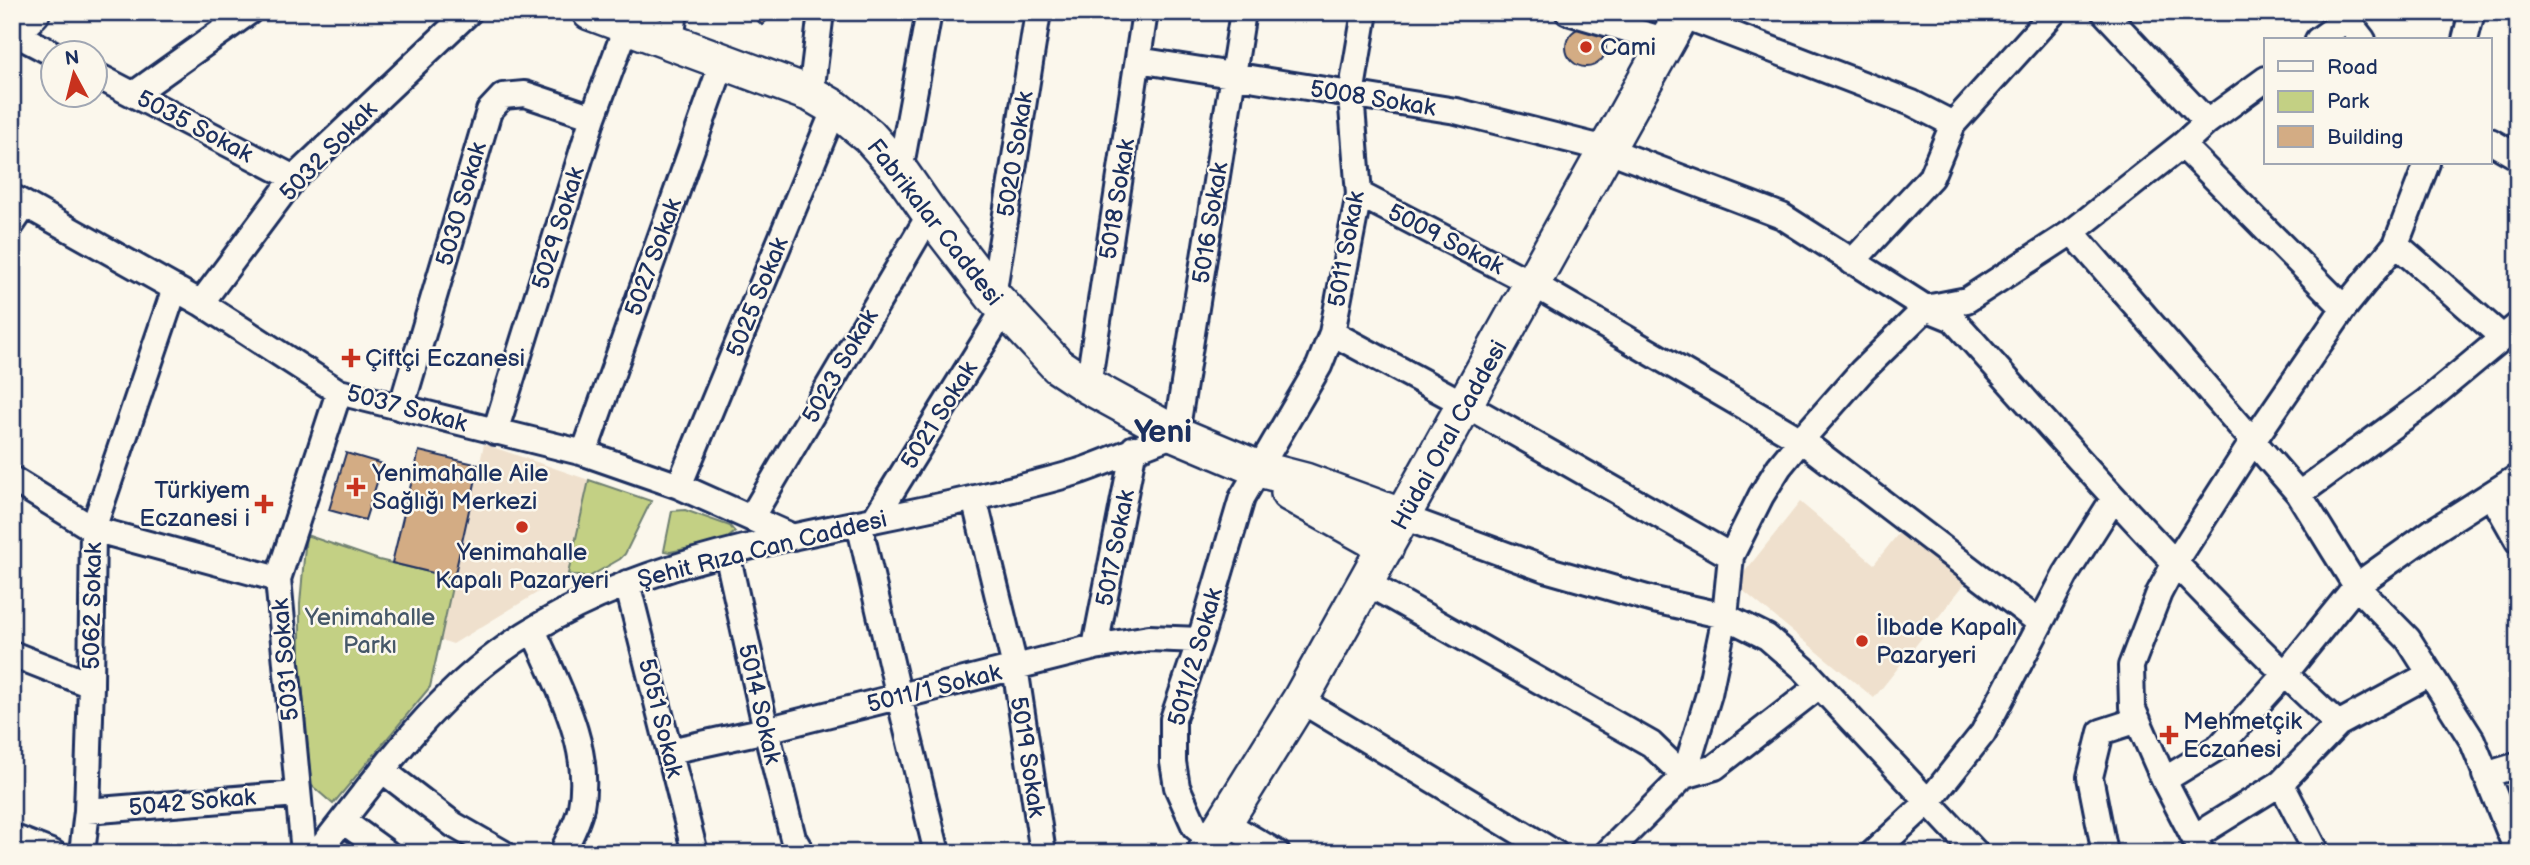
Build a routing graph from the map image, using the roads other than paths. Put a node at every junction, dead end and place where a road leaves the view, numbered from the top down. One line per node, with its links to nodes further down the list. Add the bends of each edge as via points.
1 (32, 12): 19 (street)
2 (249, 12): 29 (street)
3 (469, 12): 41 (street, 5032 Sokak)
4 (590, 12): 17 (street, Fabrikalar Caddesi)
5 (821, 12): 31 (street, 5025 Sokak)
6 (929, 12): 40 (street)
7 (1038, 12): 51 (street, 5020 Sokak)
8 (1145, 12): 24 (street, 5018 Sokak)
9 (1243, 12): 26 (street, 5016 Sokak)
10 (1365, 12): 30 (street, 5011 Sokak)
11 (1568, 12): 16 (street)
12 (2054, 12): 34 (street)
13 (2104, 12): 33 (street)
14 (2472, 12): 22 (street)
15 (2348, 15): 20 (street); 21 (street)
16 (1678, 23): 34 (street, via 1912,103); 37 (street, Hüdai Oral Caddesi)
17 (627, 25): 18 (street, Fabrikalar Caddesi); 32 (street, 5029 Sokak)
18 (673, 26): 25 (street, Fabrikalar Caddesi)
19 (12, 31): 23 (street)
20 (2320, 38)
21 (2361, 38)
22 (2466, 38)
23 (38, 45)
24 (1138, 60): 26 (street, 5008 Sokak); 56 (street, 5018 Sokak)
25 (723, 61): 31 (street, Fabrikalar Caddesi); 65 (street, 5027 Sokak)
26 (1234, 75): 30 (street, 5008 Sokak); 61 (street, 5016 Sokak)
27 (2264, 80): 33 (street)
28 (108, 81): 29 (street, 5035 Sokak)
29 (134, 94): 41 (street, 5035 Sokak)
30 (1351, 95): 37 (street, 5008 Sokak, via 1456,111); 42 (street, 5011 Sokak)
31 (823, 101): 40 (street, Fabrikalar Caddesi, via 869,135); 69 (street, 5025 Sokak)
32 (593, 117): 59 (street, 5030 Sokak, via 525,94 503,96 489,111); 60 (street, 5029 Sokak)
33 (2207, 122): 36 (street)
34 (1953, 124): 47 (street, via 1931,177)
35 (2492, 142): 38 (street)
36 (2182, 145): 45 (street); 53 (street)
37 (1606, 149): 47 (street, 5008 Sokak, via 1782,216); 48 (street, Hüdai Oral Caddesi)
38 (2518, 157)
39 (2427, 164): 46 (street)
40 (900, 171): 44 (street, Fabrikalar Caddesi)
41 (294, 178): 50 (street, 5032 Sokak)
42 (1359, 194): 48 (street, 5009 Sokak); 55 (street, 5011 Sokak)
43 (16, 209): 49 (street, 5037 Sokak)
44 (930, 214): 51 (street, Fabrikalar Caddesi); 75 (street, 5023 Sokak)
45 (2072, 232): 52 (street, via 1967,300); 63 (street)
46 (2396, 244): 53 (street); 54 (street)
47 (1852, 262): 52 (street, 5008 Sokak)
48 (1533, 284): 58 (street, Hüdai Oral Caddesi); 62 (street, 5009 Sokak)
49 (175, 288): 50 (street, 5037 Sokak); 77 (street, 5062 Sokak)
50 (201, 303): 57 (street, 5037 Sokak)
51 (998, 303): 56 (street, Fabrikalar Caddesi, via 1058,366); 76 (street, 5021 Sokak)
52 (1926, 308): 62 (street); 73 (street, 5008 Sokak, via 1953,319)
53 (2344, 308): 63 (street)
54 (2510, 331): 70 (street, via 2424,403)
55 (1332, 333): 58 (street); 66 (street, 5011 Sokak, via 1319,366)
56 (1088, 386): 61 (street, Fabrikalar Caddesi)
57 (339, 392): 59 (street, 5037 Sokak); 84 (street, 5031 Sokak)
58 (1466, 405): 74 (street, Hüdai Oral Caddesi); 82 (street)
59 (401, 408): 60 (street, 5037 Sokak)
60 (495, 432): 65 (street, 5037 Sokak)
61 (1176, 434): 64 (street, Şehit Rıza Can Caddesi); 66 (street, Fabrikalar Caddesi)
62 (1801, 440): 82 (street, via 1761,496); 89 (street, 5009 Sokak)
63 (2253, 441): 70 (street); 83 (street)
64 (1134, 448): 72 (street, Şehit Rıza Can Caddesi, via 1075,472); 92 (street, 5017 Sokak)
65 (584, 453): 69 (street, 5037 Sokak)
66 (1259, 469): 74 (street, Fabrikalar Caddesi); 80 (street, Fabrikalar Caddesi, via 1277,487); 91 (street, 5011/2 Sokak, via 1242,498)
67 (2518, 477): 71 (street)
68 (12, 478): 77 (street)
69 (679, 486): 75 (street, 5037 Sokak)
70 (2298, 494): 87 (street)
71 (2492, 495): 79 (street); 87 (street)
72 (974, 498): 76 (street, Şehit Rıza Can Caddesi); 94 (street, 5019 Sokak)
73 (2114, 498): 83 (street, 5008 Sokak); 89 (street)
74 (1403, 517): 80 (street, Hüdai Oral Caddesi); 88 (street, via 1545,569)
75 (751, 518): 78 (street, 5037 Sokak)
76 (867, 522): 78 (street, Şehit Rıza Can Caddesi); 99 (street)
77 (93, 529): 84 (street); 97 (street, 5062 Sokak)
78 (793, 537): 81 (street, Şehit Rıza Can Caddesi)
79 (2518, 541)
80 (1386, 547): 86 (street, Hüdai Oral Caddesi)
81 (727, 553): 85 (street, Şehit Rıza Can Caddesi); 103 (street, 5014 Sokak)
82 (1731, 556): 88 (street)
83 (2175, 563): 96 (street, 5008 Sokak); 101 (street, via 2131,666 2132,707)
84 (278, 579): 111 (street, 5031 Sokak)
85 (627, 583): 90 (street, Şehit Rıza Can Caddesi); 104 (street, 5051 Sokak)
86 (1367, 583): 100 (street, Hüdai Oral Caddesi); 108 (street, via 1651,744)
87 (2356, 586): 95 (street, via 2408,639); 96 (street)
88 (1725, 616): 98 (street, via 1767,637); 108 (street, via 1709,694)
89 (2039, 622): 112 (street, via 1983,733)
90 (533, 630): 106 (street, Şehit Rıza Can Caddesi, via 463,681); 125 (street, via 563,699 580,759 582,805)
91 (1200, 640): 92 (street, 5011/1 Sokak, via 1149,638); 116 (street, 5011/2 Sokak, via 1173,719 1173,762 1177,787 1195,827)
92 (1095, 647): 94 (street, 5011/1 Sokak)
93 (12, 654): 97 (street)
94 (1015, 667): 99 (street, 5011/1 Sokak); 129 (street, 5019 Sokak)
95 (2430, 674): 102 (street); 107 (street, via 2472,740)
96 (2284, 675): 102 (street, 5008 Sokak); 109 (street, via 2220,746)
97 (91, 685): 113 (street, 5062 Sokak)
98 (1819, 686): 108 (street, via 1715,767); 112 (street)
99 (898, 697): 103 (street, 5011/1 Sokak); 128 (street)
100 (1300, 700): 116 (street, Hüdai Oral Caddesi); 131 (street)
101 (2138, 720): 109 (street); 134 (street, via 2101,732 2090,777)
102 (2338, 724): 110 (street)
103 (766, 730): 104 (street, 5011/1 Sokak); 127 (street, 5014 Sokak, via 793,838)
104 (670, 751): 126 (street, 5051 Sokak)
105 (2518, 765): 107 (street)
106 (382, 770): 114 (street, Şehit Rıza Can Caddesi); 124 (street, via 454,825)
107 (2485, 775): 136 (street)
108 (1684, 776): 132 (street)
109 (2164, 780): 117 (street)
110 (2281, 783): 117 (street); 135 (street)
111 (297, 794): 113 (street, 5042 Sokak); 121 (street, 5031 Sokak)
112 (1929, 802): 118 (street); 133 (street)
113 (87, 811): 120 (street, 5062 Sokak)
114 (343, 821): 122 (street, Şehit Rıza Can Caddesi); 123 (street)
115 (12, 837): 119 (street)
116 (1214, 838): 130 (street, 5011/2 Sokak)
117 (2198, 845)
118 (1875, 852)
119 (53, 853)
120 (82, 853)
121 (304, 853)
122 (317, 853)
123 (387, 853)
124 (503, 853)
125 (562, 853)
126 (695, 853)
127 (802, 853)
128 (937, 853)
129 (1043, 853)
130 (1277, 853)
131 (1555, 853)
132 (1607, 853)
133 (1976, 853)
134 (2105, 853)
135 (2317, 853)
136 (2518, 853)

